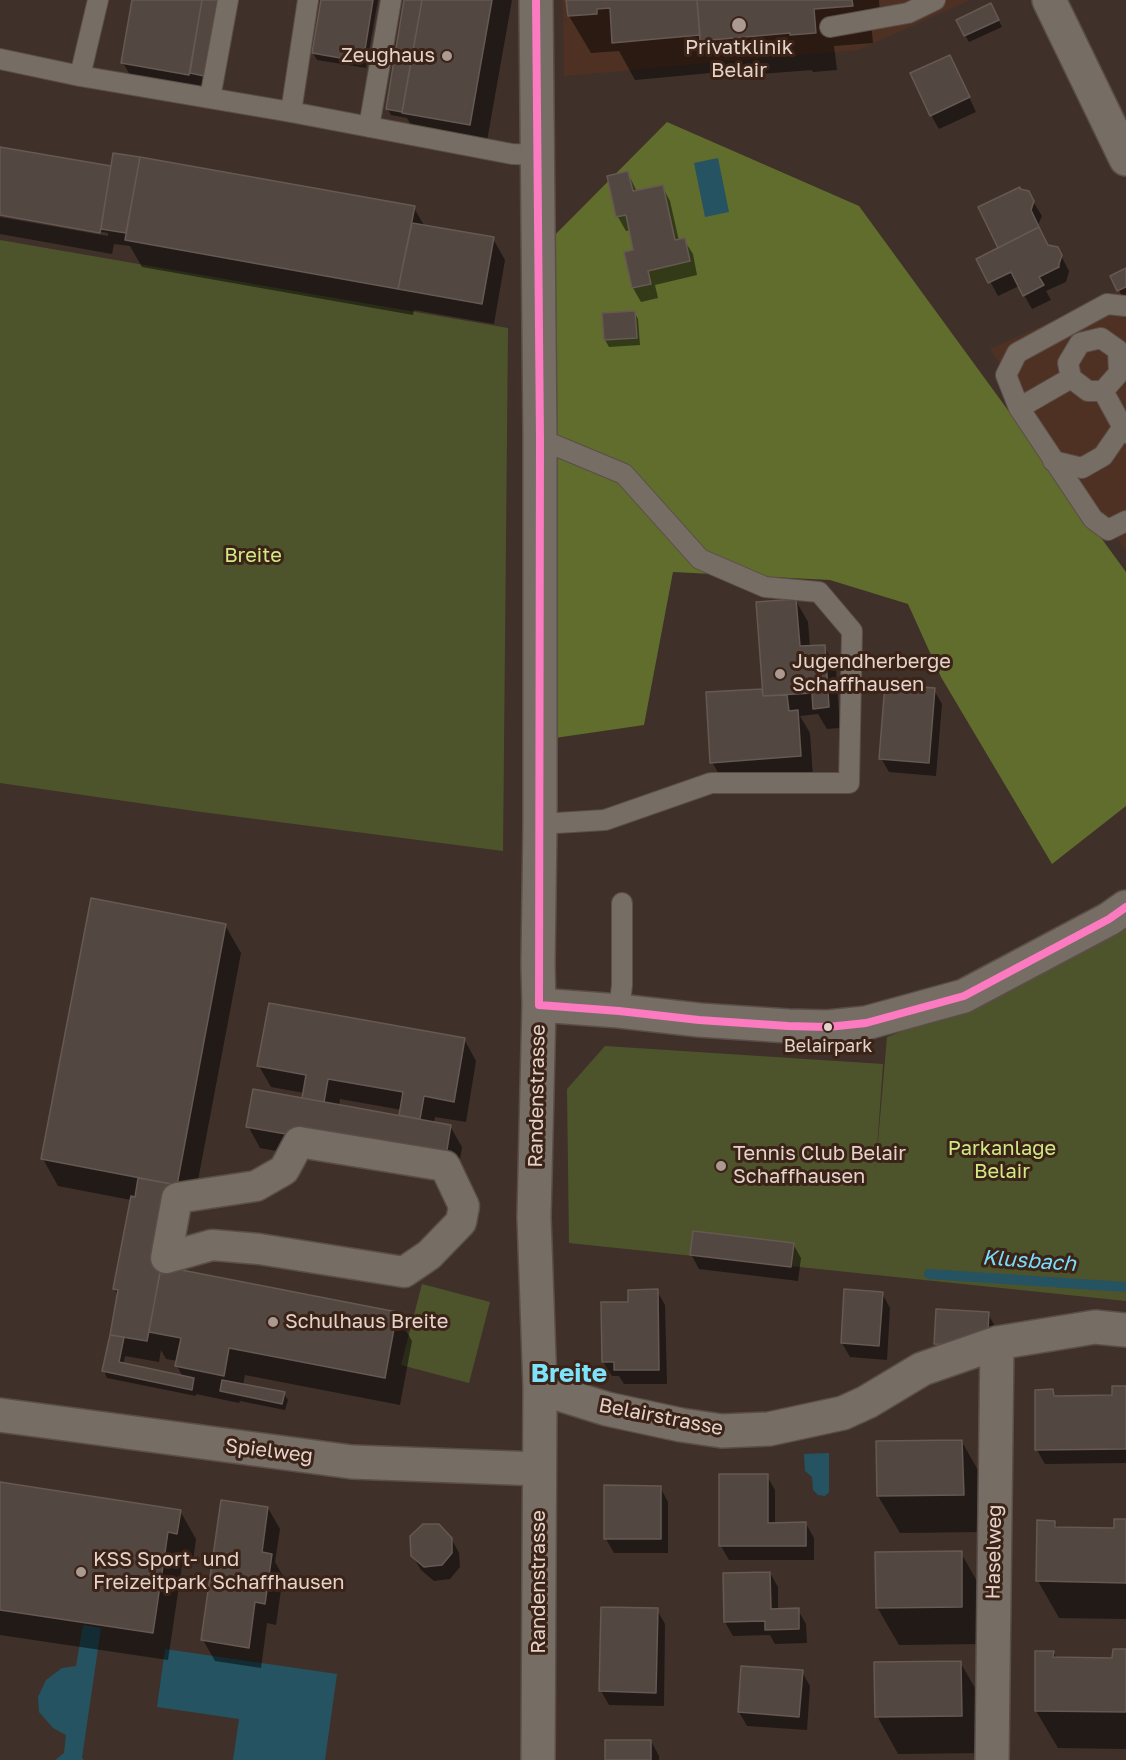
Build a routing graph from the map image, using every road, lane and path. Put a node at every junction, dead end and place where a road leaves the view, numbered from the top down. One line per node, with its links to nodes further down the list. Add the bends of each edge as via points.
1 (98, 0): 10 (lane)
2 (228, 0): 11 (lane)
3 (308, 0): 12 (lane)
4 (391, 0): 13 (lane)
5 (536, 0): 14 (street, Randenstrasse)
6 (934, 0): 8 (lane, via 908,13)
7 (1049, 0): 15 (street)
8 (830, 27)
9 (0, 59): 10 (lane)
10 (80, 76): 11 (lane)
11 (210, 98): 12 (lane)
12 (291, 112): 13 (lane)
13 (369, 127): 14 (lane, via 512,154)
14 (538, 155): 22 (street, Randenstrasse)
15 (1126, 159)
16 (1126, 306): 20 (lane, via 1107,304 1017,353 1006,375)
17 (1122, 347): 18 (lane, via 1101,338 1080,344 1068,363); 19 (lane, via 1119,373)
18 (1071, 378): 19 (lane, via 1088,391); 20 (lane)
19 (1102, 391): 21 (lane)
20 (1018, 408): 23 (lane)
21 (1125, 429): 23 (lane, via 1103,456 1082,468)
22 (540, 439): 25 (street, Randenstrasse); 25 (lane, via 624,474 700,559 765,587 819,592 852,631 849,783 711,783 605,820)
23 (1053, 461): 24 (lane, via 1093,519 1108,530)
24 (1126, 521)
25 (540, 824): 28 (street, Randenstrasse)
26 (622, 903): 29 (lane)
27 (1126, 907): 29 (street, via 964,996 866,1023 788,1026)
28 (539, 1005): 29 (street); 33 (street, Randenstrasse, via 534,1217)
29 (619, 1011)
30 (464, 1206): 30 (street, via 461,1222 429,1255 404,1272 212,1245 166,1258 177,1198 256,1186 284,1170 299,1142 445,1166)
31 (1126, 1330): 32 (street, Belairstrasse, via 1095,1327)
32 (997, 1343): 33 (street, Belairstrasse, via 922,1369 843,1413 769,1429 722,1431 681,1425 607,1409); 37 (street, Haselweg)
33 (540, 1388): 35 (street, Randenstrasse)
34 (0, 1414): 35 (street, Spielweg, via 352,1462)
35 (539, 1469): 36 (street, Randenstrasse)
36 (538, 1760)
37 (992, 1760)

